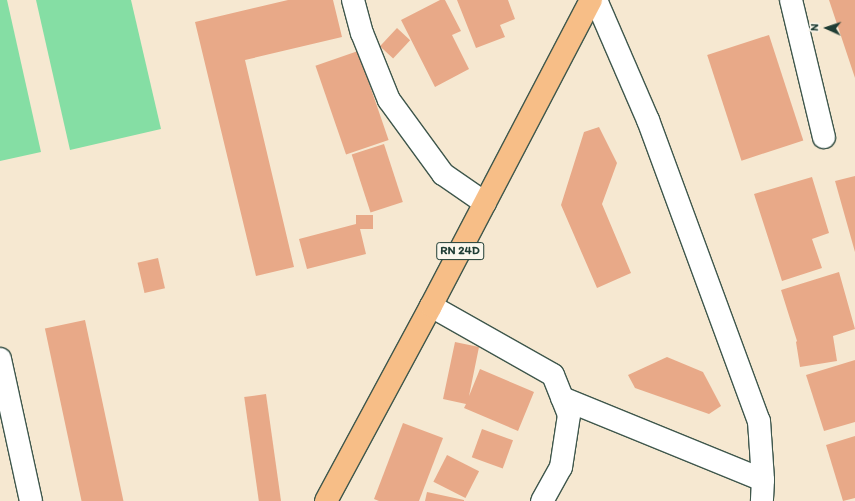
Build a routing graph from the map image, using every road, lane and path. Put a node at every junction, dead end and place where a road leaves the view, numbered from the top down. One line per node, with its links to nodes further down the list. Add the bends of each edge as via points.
1 (353, 0): 6 (street, via 362,33 389,100 444,174)
2 (591, 0): 6 (main road, RN 24D)
3 (596, 0): 10 (street, via 648,120 759,421)
4 (790, 0): 5 (street)
5 (824, 137)
6 (485, 203): 7 (main road, RN 24D)
7 (431, 306): 9 (street, via 553,375); 12 (main road, RN 24D)
8 (0, 359): 11 (street)
9 (562, 398): 10 (street); 13 (street, via 569,415 561,467)
10 (763, 480): 14 (street)
11 (31, 501)
12 (326, 501)
13 (542, 501)
14 (762, 501)

